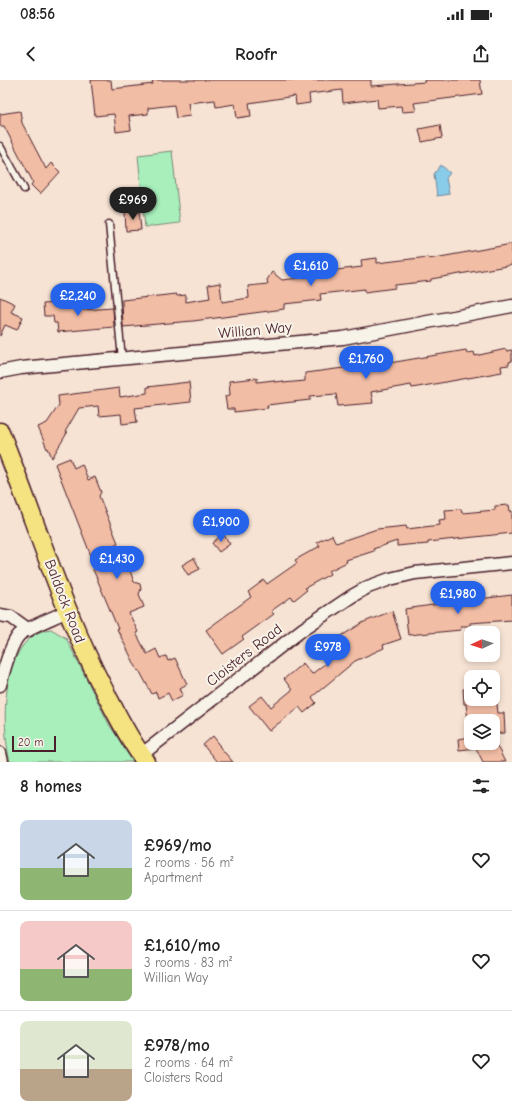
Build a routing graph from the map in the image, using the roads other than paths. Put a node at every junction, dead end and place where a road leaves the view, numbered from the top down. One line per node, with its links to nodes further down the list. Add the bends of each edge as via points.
1 (0, 146): 2 (lane)
2 (24, 189)
3 (110, 224): 5 (lane)
4 (512, 306): 5 (street, Willian Way, via 343,338)
5 (122, 359): 6 (street, Willian Way)
6 (0, 372)
7 (0, 432): 9 (main road, Baldock Road)
8 (512, 563): 15 (street, Cloisters Road, via 415,573 368,587 303,629)
9 (67, 611): 11 (street); 15 (main road, Baldock Road, via 91,666)
10 (0, 615): 11 (street, via 11,618)
11 (29, 630): 12 (street, via 16,640)
12 (2, 669): 13 (street)
13 (0, 685)
14 (0, 753): 16 (street)
15 (144, 759)
16 (2, 762)

